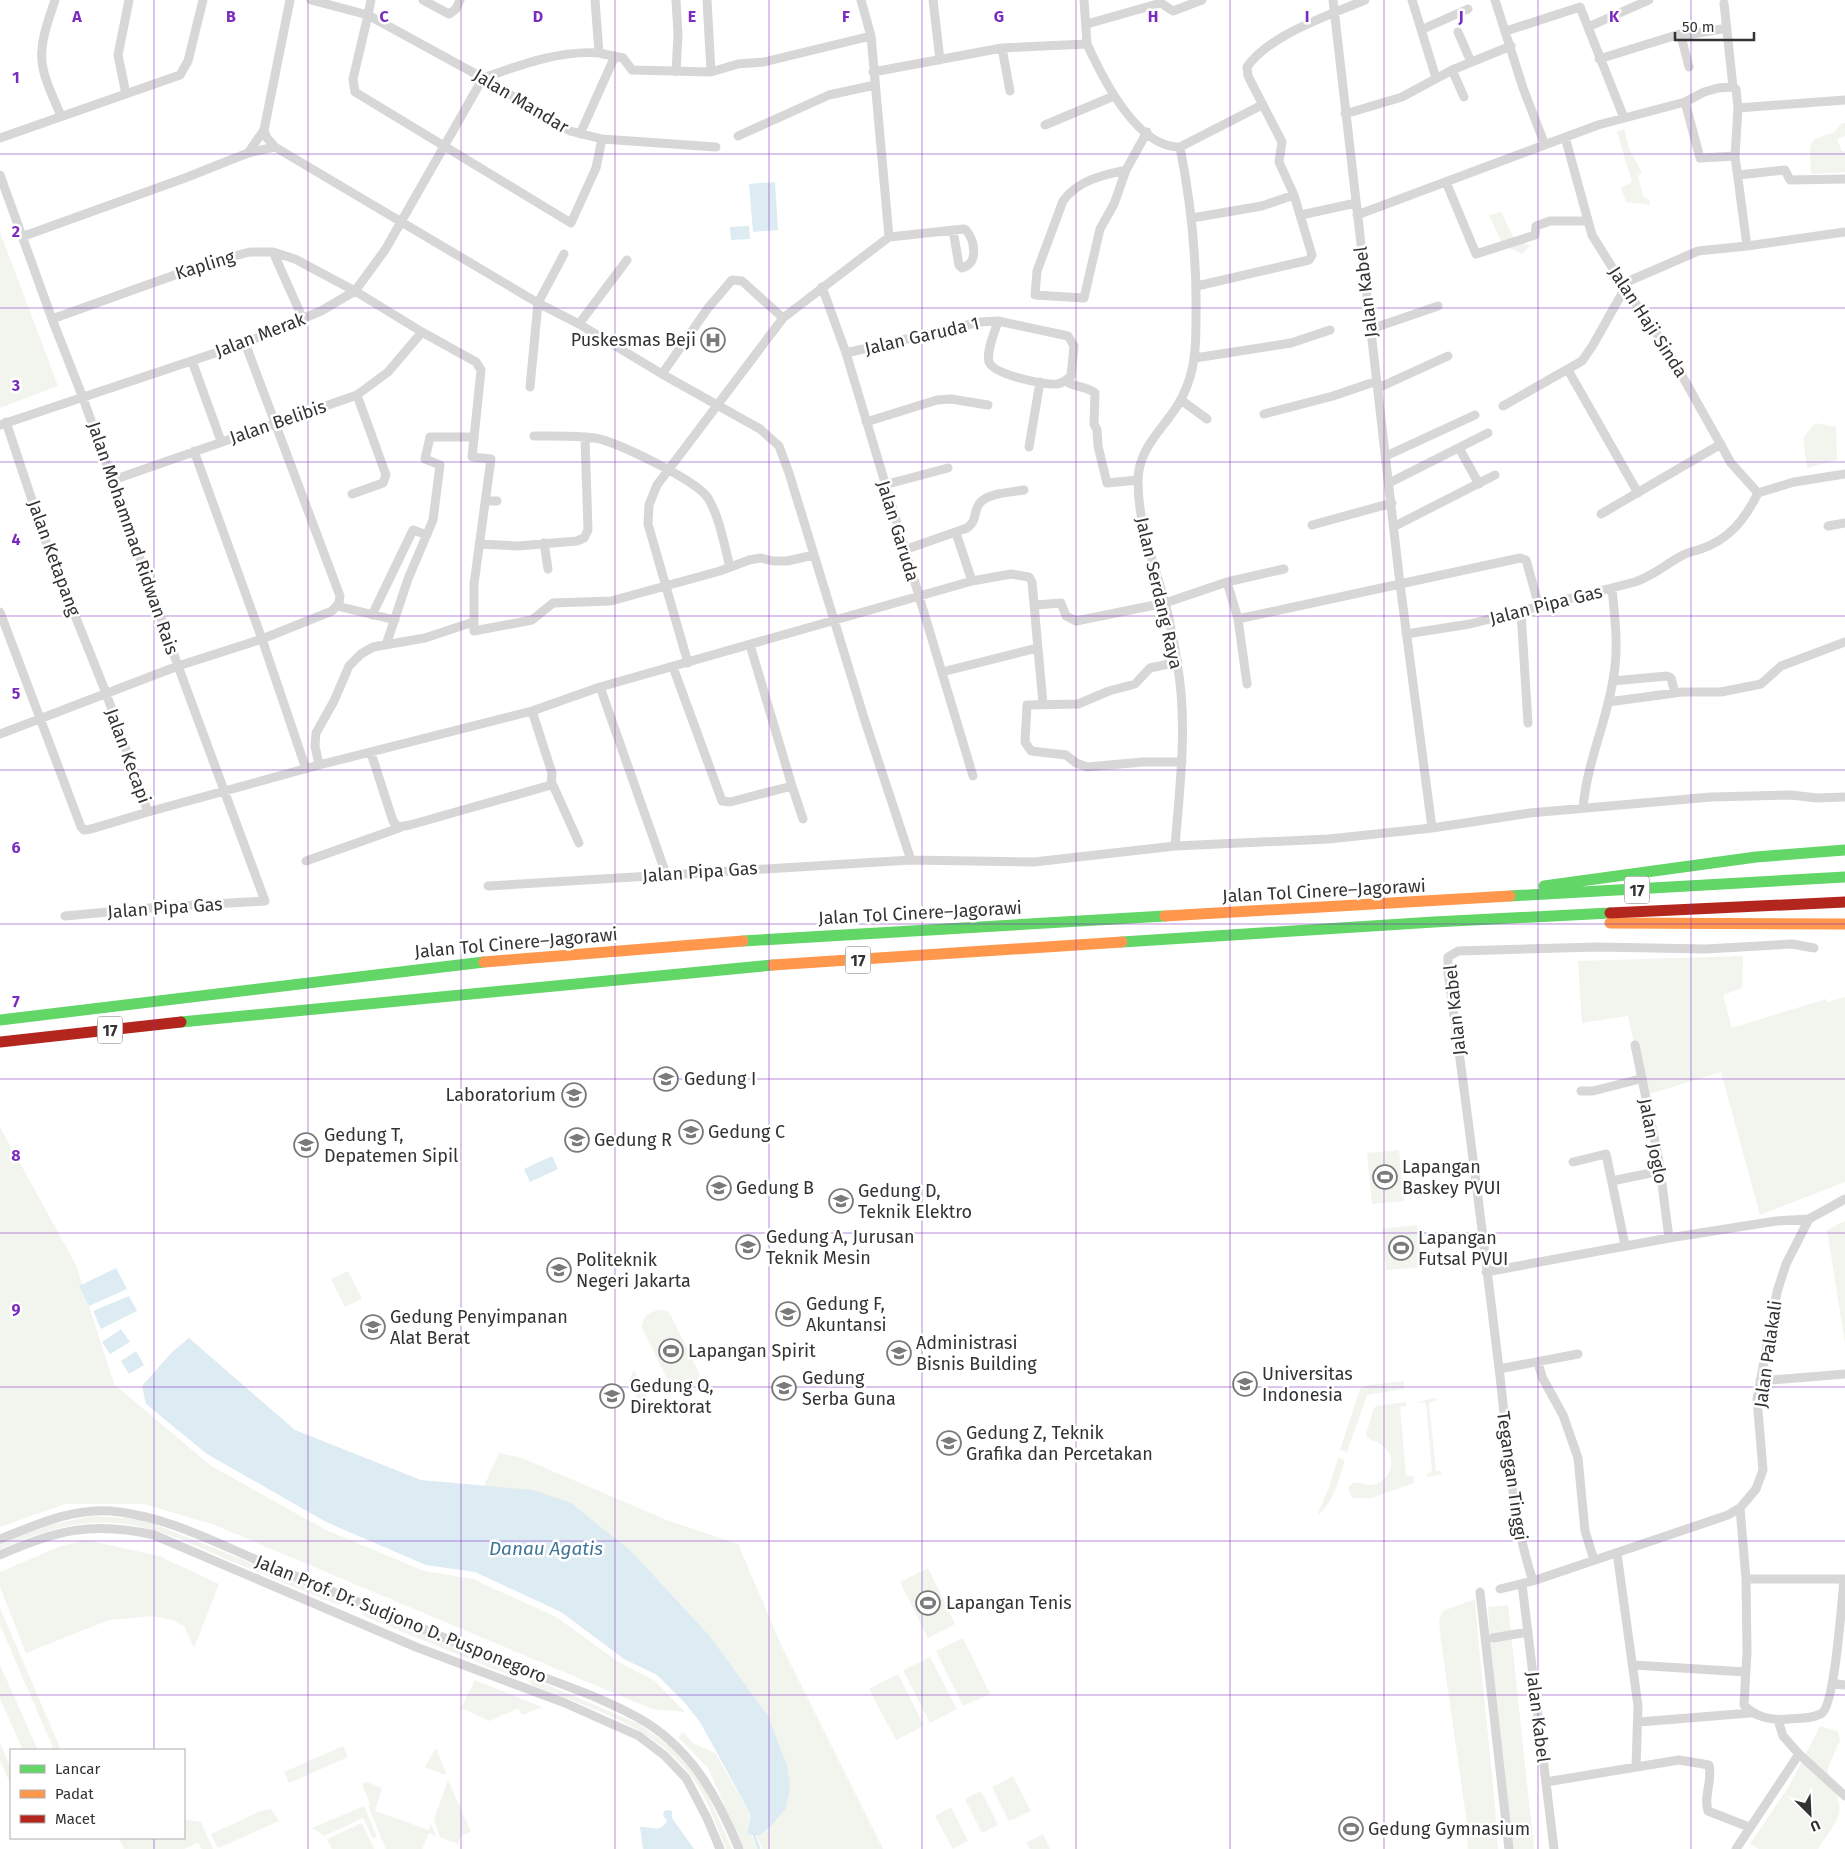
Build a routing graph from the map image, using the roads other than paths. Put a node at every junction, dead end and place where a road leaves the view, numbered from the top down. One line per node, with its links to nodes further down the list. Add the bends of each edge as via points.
1 (55, 0): 59 (street, via 42,57 48,84)
2 (129, 0): 51 (street, via 118,56)
3 (203, 0): 51 (street, via 190,56 180,75)
4 (290, 0): 62 (street)
5 (311, 0): 24 (street, Jalan Mandar)
6 (371, 0): 24 (street)
7 (423, 0): 8 (street, via 449,14)
8 (460, 0)
9 (595, 0): 36 (street)
10 (676, 0): 43 (street)
11 (707, 0): 44 (street)
12 (861, 0): 31 (street)
13 (933, 0): 39 (street)
14 (1084, 0): 25 (street)
15 (1202, 0): 25 (street, via 1173,11 1161,3)
16 (1333, 0): 23 (street, Jalan Kabel)
17 (1365, 0): 23 (street)
18 (1412, 0): 28 (street)
19 (1495, 0): 29 (street)
20 (1649, 0): 26 (street)
21 (1724, 2): 27 (street)
22 (1468, 9): 28 (street)
23 (1334, 13): 56 (street, via 1282,38 1250,62 1246,71); 58 (street, Jalan Kabel)
24 (368, 15): 46 (street, Jalan Mandar); 70 (street, via 353,79 354,90)
25 (1087, 24): 33 (street)
26 (1588, 27): 29 (street, via 1580,7); 38 (street)
27 (1727, 28): 32 (street); 49 (street)
28 (1422, 29): 47 (street)
29 (1506, 31): 34 (street)
30 (1458, 32): 40 (street)
31 (871, 36): 44 (street); 45 (street)
32 (1681, 36): 38 (street); 41 (street)
33 (1087, 44): 35 (street); 52 (street)
34 (1511, 46): 40 (street); 69 (street)
35 (1002, 48): 39 (street); 50 (street)
36 (598, 53): 37 (street); 46 (street, via 582,52 549,58)
37 (615, 56): 43 (street, via 625,59 632,70); 64 (street)
38 (1599, 59): 60 (street)
39 (940, 60): 45 (street)
40 (1471, 62): 42 (street)
41 (1690, 67)
42 (1452, 70): 47 (street); 53 (street)
43 (676, 72): 44 (street)
44 (711, 72)
45 (874, 72): 48 (street)
46 (483, 78): 64 (street, Jalan Mandar, via 552,122); 70 (street, Jalan Merak)
47 (1436, 78): 58 (street, via 1402,97)
48 (875, 85): 65 (street, via 829,96); 91 (street)
49 (1733, 87): 55 (street, via 1704,92); 57 (street)
50 (1010, 91)
51 (126, 94): 59 (street)
52 (1114, 96): 61 (street); 63 (street)
53 (1464, 97)
54 (1845, 100): 57 (street)
55 (1684, 102): 60 (street); 75 (street, via 1700,158)
56 (1262, 105): 72 (street); 81 (street, via 1282,142 1279,162)
57 (1738, 108): 75 (street)
58 (1345, 114): 82 (street, Jalan Kabel)
59 (61, 116): 67 (street)
60 (1624, 118): 66 (street)
61 (1045, 125)
62 (264, 130): 73 (street); 74 (street)
63 (1147, 132): 72 (street, via 1167,145); 76 (street)
64 (580, 134): 68 (street, Jalan Mandar)
65 (738, 136)
66 (1565, 137): 69 (street); 86 (street, Jalan Haji Sinda)
67 (0, 138)
68 (602, 139): 70 (street, via 596,168 571,223); 71 (street, Jalan Mandar)
69 (1545, 145): 80 (street)
70 (444, 146): 87 (street, Jalan Merak)
71 (716, 147)
72 (1180, 147): 85 (street, Jalan Serdang Raya)
73 (275, 148): 74 (street); 87 (street)
74 (248, 153): 90 (street)
75 (1736, 156): 78 (street)
76 (1126, 170): 76 (street, via 1085,182 1063,200 1038,271 1035,295 1084,298 1100,229 1114,204)
77 (0, 175): 90 (street, Jalan Mohammad Ridwan Rais)
78 (1738, 175): 79 (street, via 1785,170 1790,180); 92 (street)
79 (1845, 179)
80 (1446, 182): 84 (street); 86 (street, via 1476,254 1535,235 1536,226 1542,223)
81 (1294, 196): 83 (street); 85 (street, via 1262,206)
82 (1356, 203): 83 (street); 84 (street, Jalan Kabel)
83 (1301, 215): 96 (street, via 1312,255 1309,260)
84 (1357, 215): 107 (street, Jalan Kabel)
85 (1192, 218): 96 (street, Jalan Serdang Raya)
86 (1587, 221): 97 (street, Jalan Haji Sinda)
87 (401, 223): 99 (street, Jalan Merak); 100 (street)
88 (953, 230): 88 (street, via 964,229 970,236 974,261 969,266 962,268 957,260); 91 (street)
89 (1845, 232): 92 (street)
90 (24, 236): 103 (street, Jalan Mohammad Ridwan Rais)
91 (889, 237): 98 (street)
92 (1747, 246): 97 (street, via 1698,251)
93 (274, 252): 99 (street, Kapling, via 295,259); 103 (street, Kapling, via 250,252 214,261); 104 (street)
94 (564, 254): 100 (street)
95 (627, 260): 106 (street)
96 (1197, 286): 113 (street, Jalan Serdang Raya)
97 (1623, 286): 115 (street, via 1586,357); 138 (street, Jalan Haji Sinda, via 1666,347)
98 (822, 287): 102 (street); 111 (street, Jalan Garuda)
99 (355, 291): 104 (street, Jalan Merak); 109 (street, Kapling)
100 (538, 303): 106 (street); 120 (street)
101 (1438, 306): 107 (street)
102 (783, 318): 116 (street, via 742,281 732,280 708,308); 124 (street)
103 (52, 319): 122 (street, Jalan Mohammad Ridwan Rais)
104 (303, 319): 110 (street, Jalan Merak)
105 (998, 321): 111 (street, Jalan Garuda 1, via 980,322); 117 (street, Jalan Garuda 1, via 1068,336 1074,346 1074,357 1071,376); 118 (street, Jalan Garuda 1, via 989,360 992,366 1008,374)
106 (579, 324): 116 (street)
107 (1371, 329): 119 (street, Jalan Kabel)
108 (1330, 330): 113 (street, via 1291,343)
109 (422, 332): 121 (street, Jalan Belibis, via 392,368); 135 (street, Kapling, via 481,367)
110 (245, 343): 114 (street, Jalan Merak); 130 (street)
111 (846, 353): 131 (street, Jalan Garuda)
112 (1448, 356): 119 (street)
113 (1195, 358): 123 (street, Jalan Serdang Raya)
114 (192, 361): 122 (street, Jalan Merak); 137 (street)
115 (1568, 370): 126 (street); 153 (street)
116 (662, 374): 124 (street)
117 (1066, 381): 118 (street, Jalan Garuda 1, via 1058,384); 148 (street, via 1095,394 1094,424 1106,483)
118 (1040, 382): 139 (street)
119 (1377, 385): 127 (street); 142 (street, Jalan Kabel)
120 (530, 387)
121 (357, 395): 130 (street, Jalan Belibis); 155 (street, via 386,478 378,486)
122 (83, 398): 132 (street, Jalan Ketapang); 147 (street, Jalan Mohammad Ridwan Rais)
123 (1182, 400): 129 (street); 148 (street, Jalan Serdang Raya, via 1144,450)
124 (718, 403): 144 (street); 169 (street, via 760,429 779,446)
125 (988, 405): 131 (street, via 937,400)
126 (1503, 406)
127 (1264, 414)
128 (1475, 415): 142 (street)
129 (1208, 420)
130 (276, 422): 137 (street, Jalan Belibis); 181 (street, via 340,596)
131 (866, 422): 151 (street, Jalan Garuda)
132 (3, 423): 204 (street, Jalan Ketapang, via 48,548)
133 (1488, 433): 140 (street)
134 (534, 436): 136 (street)
135 (473, 437): 156 (street, via 472,458 491,459); 165 (street, via 430,437 425,459 440,465 433,520)
136 (585, 437): 144 (street, via 614,444); 167 (street, via 587,534 577,541)
137 (221, 441): 141 (street, Jalan Belibis)
138 (1721, 444): 153 (street); 154 (street, Jalan Haji Sinda, via 1742,478)
139 (1029, 447)
140 (1459, 448): 149 (street); 150 (street)
141 (194, 451): 147 (street, Jalan Belibis); 191 (street)
142 (1386, 456): 149 (street, Jalan Kabel)
143 (948, 468): 151 (street)
144 (669, 470): 170 (street, via 707,497); 176 (street, via 652,496 648,514 650,533)
145 (1845, 474): 154 (street, via 1794,482)
146 (1495, 475): 150 (street)
147 (112, 480): 198 (street, Jalan Mohammad Ridwan Rais)
148 (1138, 480): 179 (street, Jalan Serdang Raya, via 1145,540)
149 (1389, 483): 158 (street, Jalan Kabel)
150 (1479, 484): 162 (street)
151 (884, 485): 168 (street, Jalan Garuda)
152 (1024, 490): 164 (street, via 982,501 975,522)
153 (1638, 492): 159 (street)
154 (1758, 493): 177 (street, via 1746,517 1720,540 1687,553 1647,578)
155 (352, 494)
156 (486, 501): 157 (street); 166 (street)
157 (497, 501)
158 (1392, 503): 161 (street); 162 (street, Jalan Kabel)
159 (1601, 514)
160 (1845, 523): 163 (street)
161 (1312, 525)
162 (1395, 526): 175 (street, Jalan Kabel)
163 (1828, 526)
164 (956, 533): 168 (street); 173 (street)
165 (427, 535): 185 (street, via 413,530); 188 (street)
166 (479, 544): 167 (street); 189 (street)
167 (544, 544): 171 (street)
168 (904, 550): 178 (street, Jalan Garuda)
169 (814, 555): 170 (street, via 787,561 761,558); 186 (street)
170 (730, 567): 176 (street)
171 (548, 569)
172 (1284, 569): 174 (street)
173 (972, 581): 178 (street); 180 (street, via 1011,574 1029,577)
174 (1227, 582): 179 (street); 187 (street)
175 (1400, 584): 182 (street, via 1520,558 1526,560 1530,567); 187 (street); 190 (street, Jalan Kabel)
176 (666, 586): 189 (street, via 611,601 553,603 536,618 524,622 474,631); 197 (street)
177 (1612, 588): 182 (street, Jalan Pipa Gas); 201 (street, Jalan Pipa Gas, via 1617,636)
178 (918, 596): 186 (street); 200 (street, Jalan Garuda)
179 (1165, 603): 180 (street, via 1076,621 1066,616 1061,603); 196 (street, Jalan Serdang Raya)
180 (1036, 605): 195 (street)
181 (337, 606): 185 (street); 191 (street, via 332,611)
182 (1539, 606): 184 (street, Jalan Pipa Gas)
183 (0, 612): 209 (street)
184 (1521, 612): 190 (street, Jalan Pipa Gas); 210 (street)
185 (372, 615): 188 (street)
186 (834, 619): 194 (street); 230 (street)
187 (1238, 619): 202 (street)
188 (395, 620): 193 (street)
189 (473, 622): 193 (street, via 425,638)
190 (1406, 634): 225 (street, Jalan Kabel)
191 (262, 639): 198 (street); 215 (street)
192 (1845, 642): 205 (street, via 1781,666 1761,684 1721,692)
193 (386, 645): 214 (street, via 367,649 349,666 316,733)
194 (750, 645): 197 (street); 218 (street)
195 (1037, 648): 200 (street); 207 (street)
196 (1178, 662): 207 (street, via 1150,668 1135,684 1078,704); 213 (street, Jalan Serdang Raya)
197 (688, 663): 199 (street)
198 (178, 666): 204 (street); 219 (street, Jalan Mohammad Ridwan Rais)
199 (673, 666): 203 (street); 218 (street, via 722,801 730,802)
200 (942, 672): 216 (street, Jalan Garuda)
201 (1613, 681): 205 (street, via 1667,676 1671,678); 206 (street, Jalan Pipa Gas)
202 (1247, 684)
203 (600, 687): 208 (street); 231 (street)
204 (106, 693): 209 (street); 222 (street, Jalan Kecapi)
205 (1675, 693): 206 (street)
206 (1608, 702): 221 (street, Jalan Pipa Gas, via 1586,779)
207 (1043, 704): 213 (street, via 1026,705 1025,742 1031,751 1066,755 1087,767)
208 (532, 711): 212 (street); 217 (street, via 552,773)
209 (40, 718): 211 (street); 222 (street, Jalan Kecapi, via 82,828 91,829)
210 (1528, 723)
211 (0, 734)
212 (371, 753): 214 (street); 224 (street, via 393,821)
213 (1182, 762): 227 (street, Jalan Serdang Raya)
214 (319, 765): 215 (street)
215 (306, 769): 219 (street)
216 (973, 776)
217 (552, 783): 224 (street, via 544,788); 226 (street)
218 (792, 786): 223 (street)
219 (225, 792): 222 (street); 234 (street, Jalan Mohammad Ridwan Rais)
220 (1845, 798): 221 (street, via 1742,796)
221 (1583, 808): 225 (street)
222 (148, 812)
223 (803, 819)
224 (399, 828): 229 (street)
225 (1432, 828): 227 (street, via 1329,839)
226 (579, 843)
227 (1175, 846): 230 (street, Jalan Pipa Gas, via 1034,862)
228 (1845, 850): 235 (highway, via 1756,857)
229 (306, 860)
230 (911, 860): 231 (street, Jalan Pipa Gas)
231 (666, 874): 233 (street, Jalan Pipa Gas)
232 (1845, 878): 235 (highway, Jalan Tol Cinere–Jagorawi / 17)
233 (488, 886)
234 (265, 900): 237 (street, Jalan Pipa Gas)
235 (1429, 902): 241 (highway, Jalan Tol Cinere–Jagorawi / 17, via 752,940 439,966)
236 (1845, 902): 238 (highway, Jalan Tol Cinere–Jagorawi / 17)
237 (65, 916)
238 (1434, 922): 239 (highway); 242 (highway, Jalan Tol Cinere–Jagorawi / 17, via 753,966 294,1009)
239 (1845, 924)
240 (1814, 948): 253 (street, Jalan Kabel, via 1792,944 1706,949 1598,946 1452,953 1447,960 1448,973 1468,1110)
241 (0, 1020)
242 (0, 1042)
243 (1635, 1045): 244 (street, Jalan Joglo)
244 (1640, 1079): 245 (street); 247 (street, Jalan Joglo)
245 (1581, 1091)
246 (1573, 1162): 248 (street, via 1606,1154)
247 (1660, 1171): 248 (street); 251 (street, Jalan Joglo)
248 (1612, 1182): 252 (street)
249 (1845, 1199): 250 (street)
250 (1809, 1219): 251 (street); 258 (street, Jalan Palakali, via 1780,1283)
251 (1669, 1238): 252 (street)
252 (1625, 1245): 253 (street)
253 (1486, 1272): 256 (street, Jalan Kabel)
254 (1578, 1354): 255 (street)
255 (1538, 1362): 256 (street); 263 (street, via 1542,1377 1563,1415 1578,1458 1585,1531)
256 (1499, 1369): 266 (street, Tegangan Tinggi, via 1519,1536)
257 (1845, 1374): 258 (street)
258 (1760, 1381): 259 (street, Jalan Palakali, via 1757,1399 1763,1470 1756,1489)
259 (1740, 1508): 261 (street, Jalan Palakali); 264 (street)
260 (0, 1539): 270 (street, Jalan Prof. Dr. Sudjono D. Pusponegoro, via 69,1514 100,1511 133,1514 199,1534)
261 (1617, 1553): 263 (street, Jalan Palakali); 274 (street)
262 (0, 1555): 271 (street, Jalan Prof. Dr. Sudjono D. Pusponegoro, via 59,1532 87,1528 131,1530 154,1535)
263 (1594, 1560): 266 (street, Jalan Palakali)
264 (1746, 1579): 265 (street); 276 (street)
265 (1844, 1579): 277 (street)
266 (1533, 1581): 267 (street, Jalan Palakali)
267 (1522, 1584): 268 (street, Jalan Palakali); 272 (street, Jalan Kabel)
268 (1500, 1589)
269 (1480, 1592): 290 (street)
270 (357, 1602): 271 (street); 275 (street, Jalan Prof. Dr. Sudjono D. Pusponegoro)
271 (349, 1617): 278 (street, Jalan Prof. Dr. Sudjono D. Pusponegoro)
272 (1528, 1632): 273 (street); 285 (street, Jalan Kabel)
273 (1492, 1638)
274 (1634, 1665): 276 (street); 282 (street)
275 (522, 1670): 278 (street); 289 (street, Jalan Prof. Dr. Sudjono D. Pusponegoro, via 608,1703 648,1724 676,1746 701,1772)
276 (1745, 1672): 280 (street, via 1744,1705)
277 (1832, 1683): 279 (street); 281 (street, via 1827,1708 1823,1712 1815,1717)
278 (515, 1685): 288 (street, Jalan Prof. Dr. Sudjono D. Pusponegoro, via 639,1736 665,1756 686,1778)
279 (1845, 1685)
280 (1750, 1713): 281 (street); 282 (street)
281 (1778, 1720): 283 (street, via 1783,1736)
282 (1639, 1722): 284 (street)
283 (1799, 1754): 286 (street); 287 (street)
284 (1636, 1766): 285 (street); 287 (street, via 1679,1760 1709,1765 1712,1774 1706,1805 1708,1811)
285 (1546, 1782): 291 (street, Jalan Kabel)
286 (1845, 1796)
287 (1749, 1827): 292 (street)
288 (720, 1849)
289 (739, 1849)
290 (1509, 1849)
291 (1554, 1849)
292 (1736, 1849)

